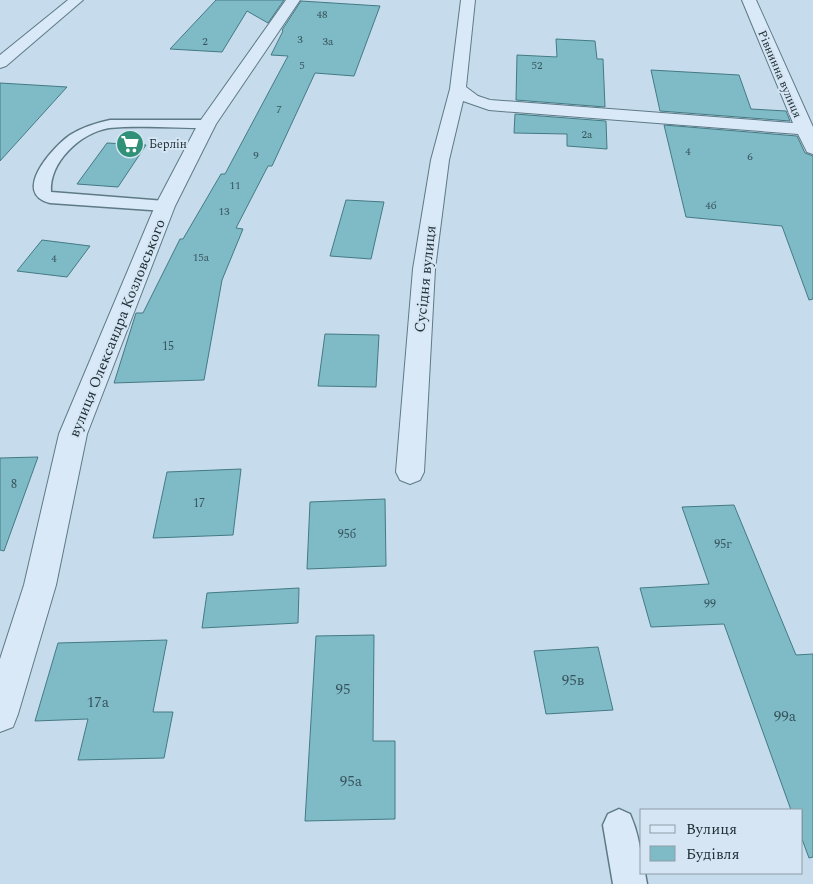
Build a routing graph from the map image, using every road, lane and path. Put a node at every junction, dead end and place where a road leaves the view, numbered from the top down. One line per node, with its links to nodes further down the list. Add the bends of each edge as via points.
1 (76, 0): 5 (street)
2 (293, 0): 7 (street, вулиця Олександра Козловського)
3 (468, 0): 6 (street, Сусідня вулиця)
4 (749, 0): 8 (street, Рівнинна вулиця)
5 (0, 63)
6 (458, 89): 8 (street, via 472,100 489,105); 11 (street, Сусідня вулиця, via 440,160 424,269)
7 (207, 124): 10 (street, вулиця Олександра Козловського); 10 (lane, via 97,126 60,151 44,175 41,186 43,194 50,198)
8 (804, 129): 9 (street, Рівнинна вулиця)
9 (813, 148)
10 (166, 206): 12 (street, вулиця Олександра Козловського, via 73,434 40,585)
11 (410, 472)
12 (0, 714)
13 (619, 825): 14 (lane)
14 (630, 884)

